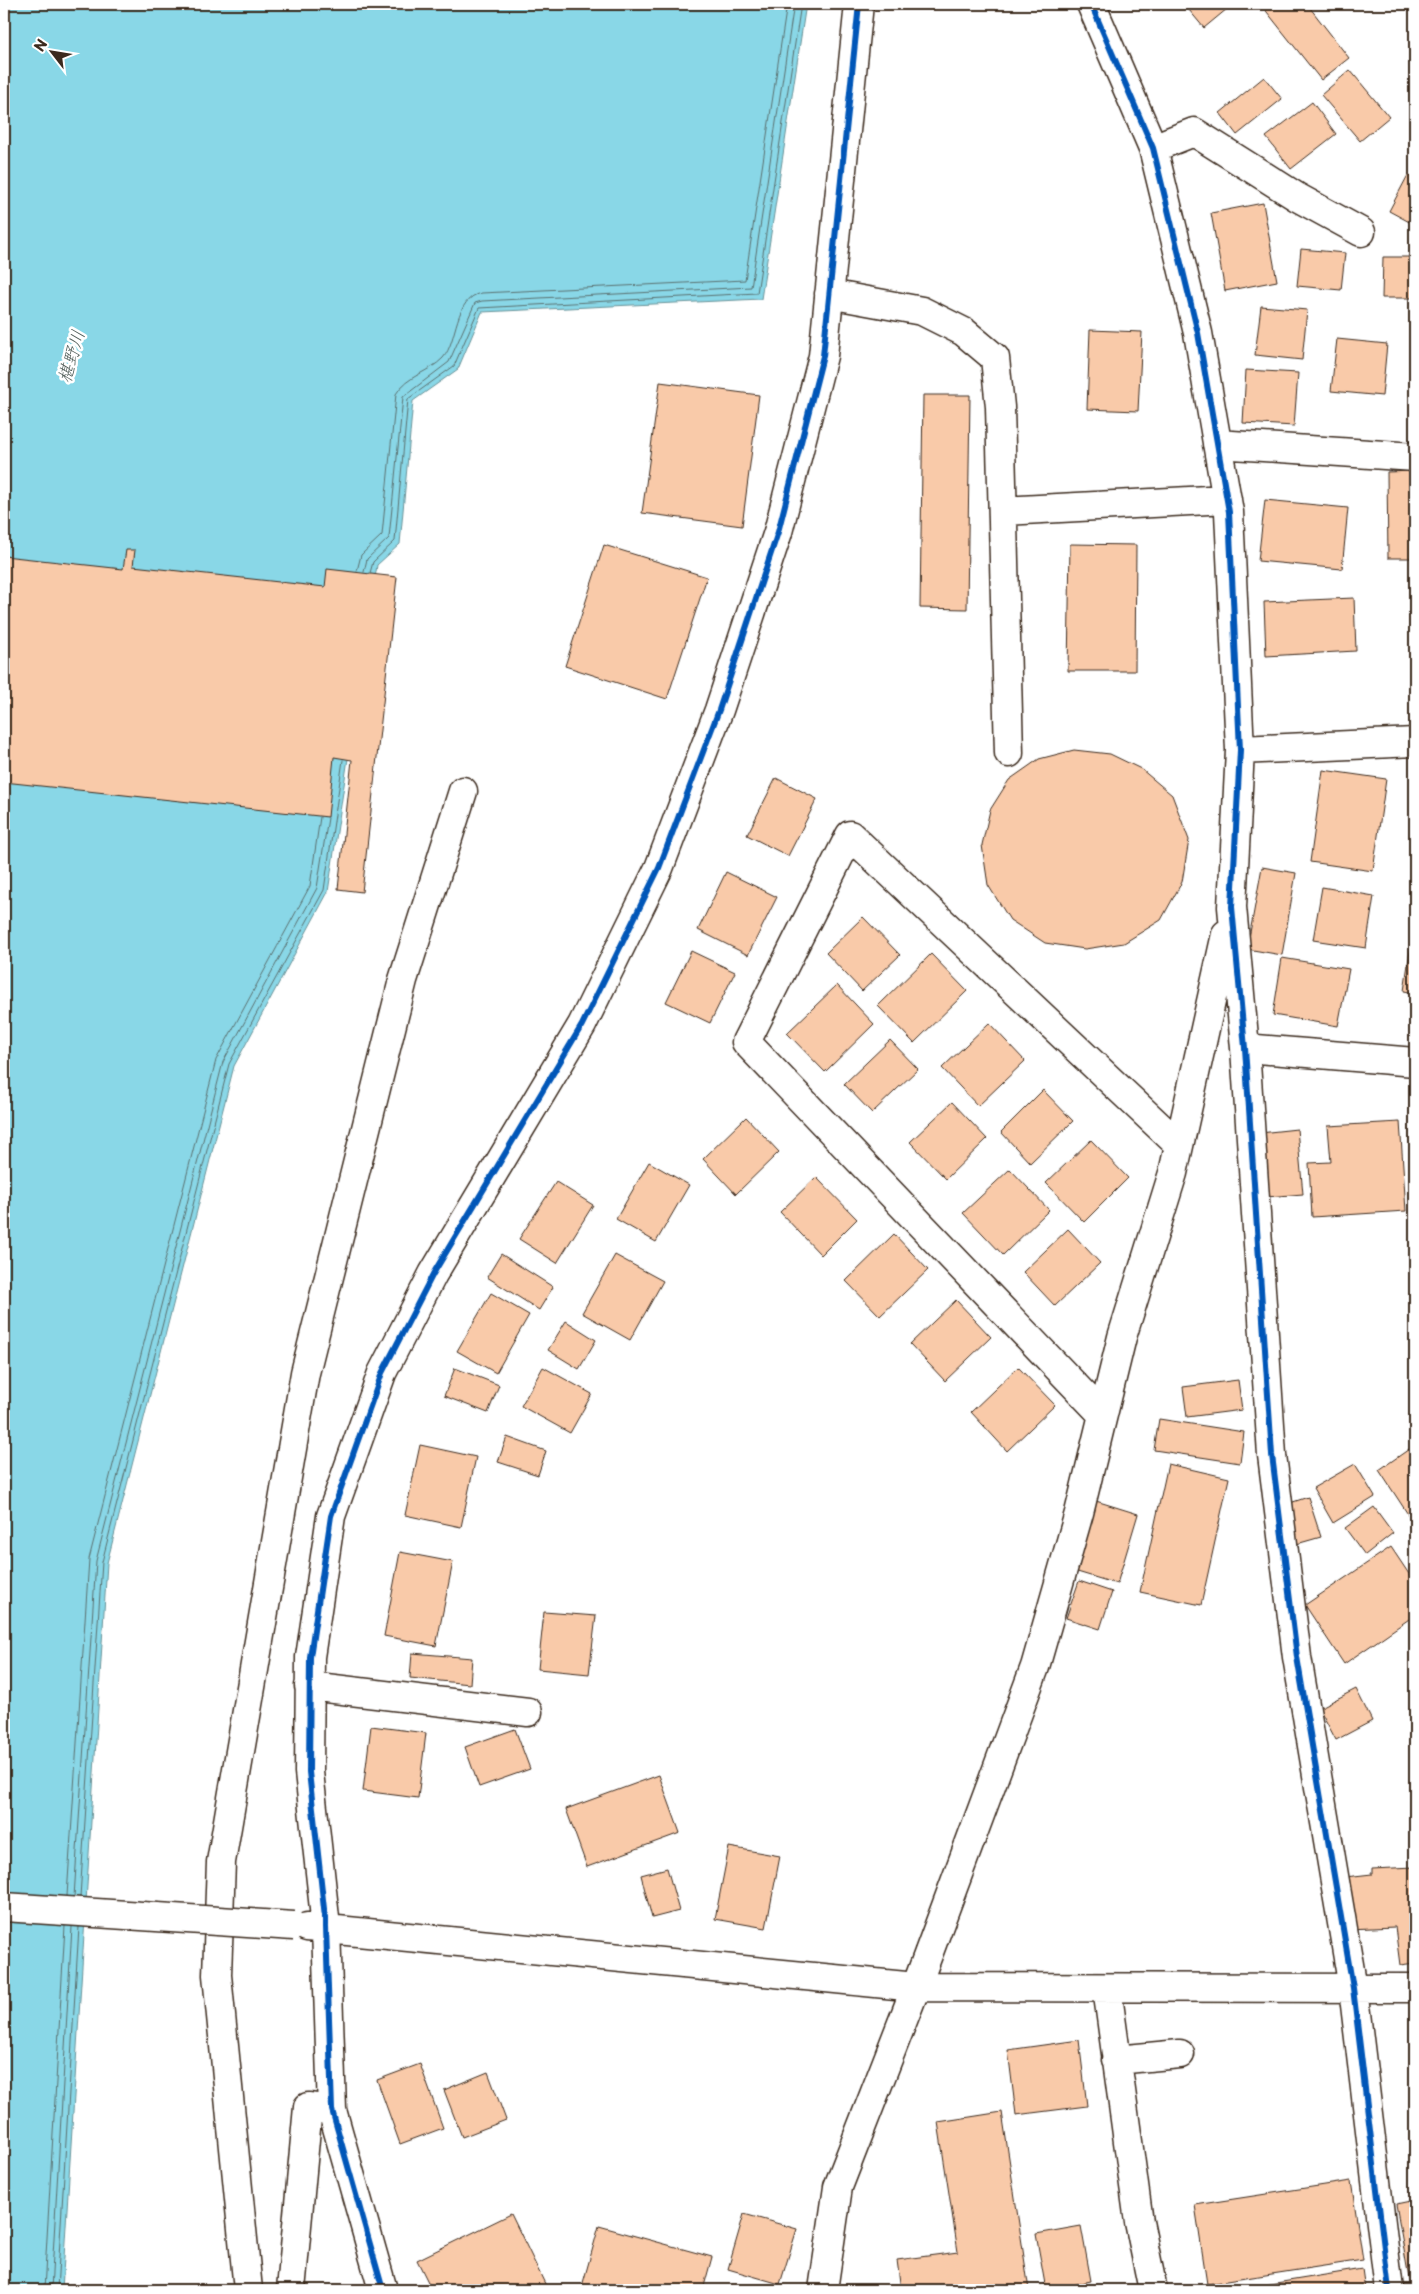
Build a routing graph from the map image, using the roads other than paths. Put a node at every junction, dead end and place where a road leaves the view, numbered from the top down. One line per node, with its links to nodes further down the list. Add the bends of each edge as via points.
1 (859, 4): 5 (street)
2 (1091, 4): 3 (street)
3 (1153, 148): 4 (street, via 1194,132 1297,197); 6 (street, via 1198,333)
4 (1361, 232)
5 (829, 294): 9 (street, via 922,311 964,332 995,358); 19 (street, via 823,356 778,532 719,710 659,868 582,1025 434,1274 382,1374 331,1516 310,1658)
6 (1218, 444): 7 (street); 8 (street)
7 (1415, 457)
8 (1227, 499): 9 (street); 11 (street)
9 (1003, 511): 12 (street)
10 (1415, 742): 11 (street)
11 (1240, 750): 14 (street)
12 (1009, 753)
13 (463, 791): 30 (street, via 403,980 305,1372 221,1862 217,1975)
14 (1232, 907): 15 (street); 17 (street)
15 (1245, 1048): 16 (street); 25 (street, via 1271,1445 1283,1554)
16 (1415, 1062)
17 (1180, 1146): 18 (street, via 1122,1337); 18 (street, via 850,835 746,1042)
18 (1103, 1415): 23 (street, via 1035,1667)
19 (309, 1686): 20 (street); 22 (street, via 309,1772)
20 (528, 1712)
21 (4, 1907): 22 (street, bridge)
22 (326, 1928): 23 (street); 29 (street)
23 (916, 1987): 24 (street); 33 (street, via 838,2187)
24 (1107, 1988): 25 (street); 28 (street)
25 (1352, 1988): 26 (street); 35 (street)
26 (1415, 1988)
27 (1180, 2054): 28 (street)
28 (1116, 2060): 34 (street, via 1139,2222)
29 (332, 2110): 31 (street, via 308,2107); 32 (street)
30 (248, 2290)
31 (291, 2290)
32 (383, 2290)
33 (823, 2290)
34 (1153, 2290)
35 (1388, 2290)

